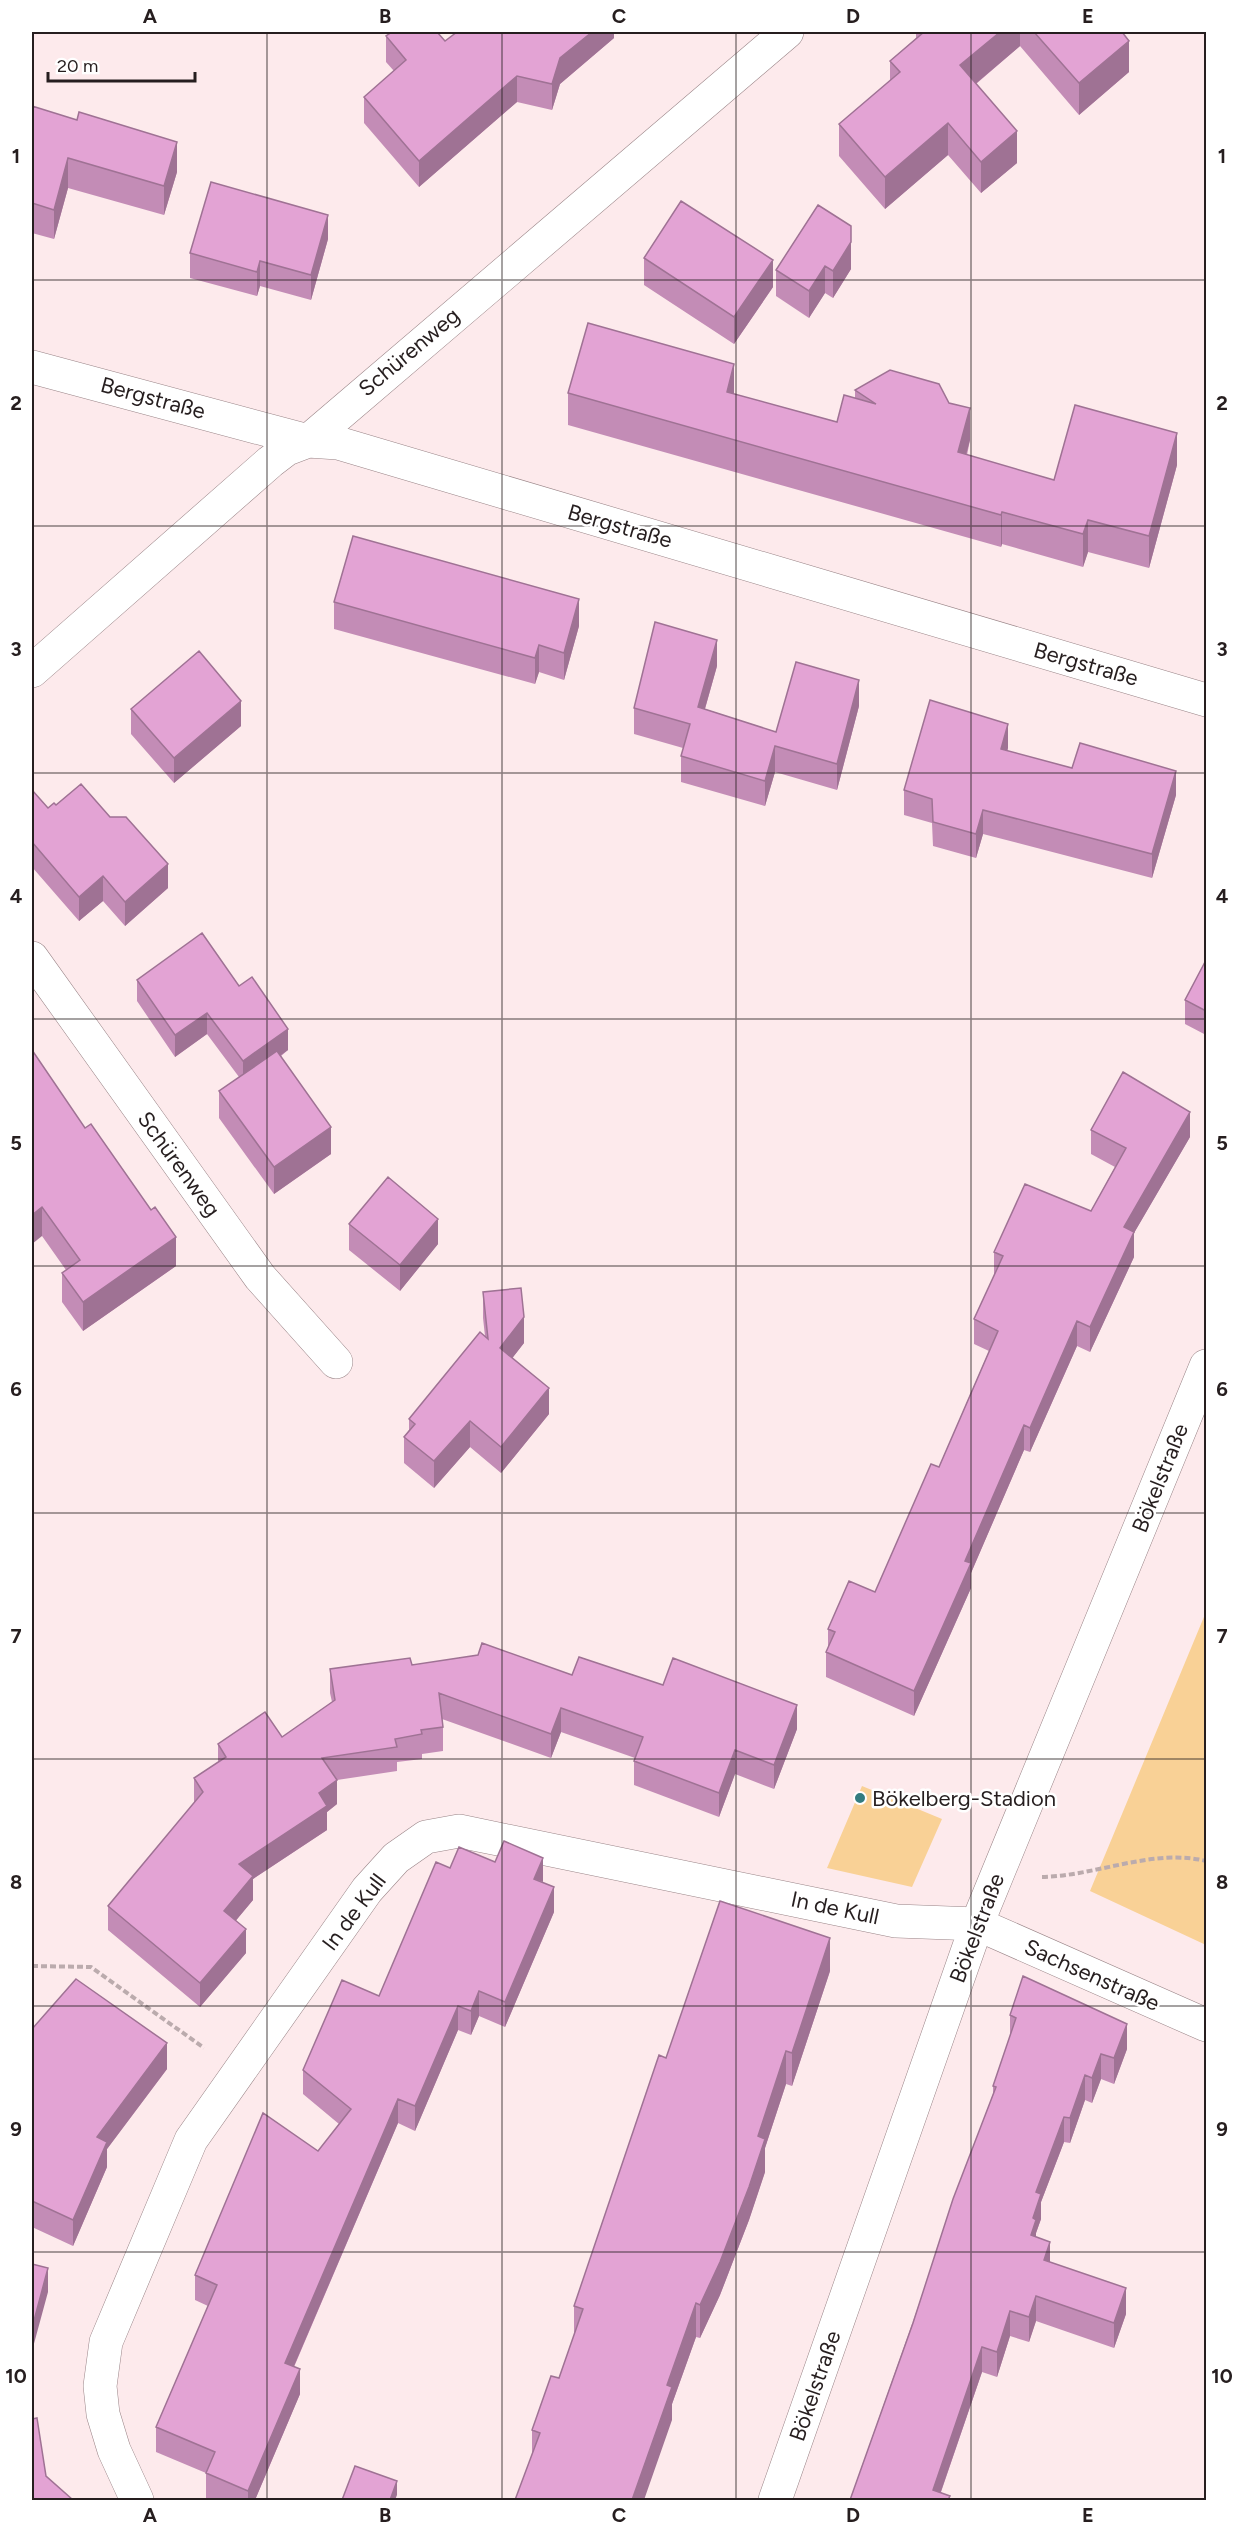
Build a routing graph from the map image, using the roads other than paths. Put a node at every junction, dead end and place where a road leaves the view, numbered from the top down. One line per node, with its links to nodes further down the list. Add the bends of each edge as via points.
1 (788, 32): 3 (street, Schürenweg)
2 (32, 367): 3 (street, Bergstraße)
3 (308, 441): 4 (street, Schürenweg, via 286,449 270,462); 5 (street, Bergstraße, via 339,443)
4 (32, 671)
5 (1206, 700)
6 (32, 958): 7 (street, Schürenweg, via 260,1277)
7 (336, 1362)
8 (1206, 1366): 9 (street, Bökelstraße)
9 (977, 1924): 10 (street, Sachsenstraße); 11 (street, In de Kull, via 896,1921 459,1831 426,1837 396,1858 367,1890 191,2140 106,2342 100,2386 103,2414 114,2450); 12 (street, Bökelstraße)
10 (1206, 2025)
11 (137, 2500)
12 (775, 2500)

